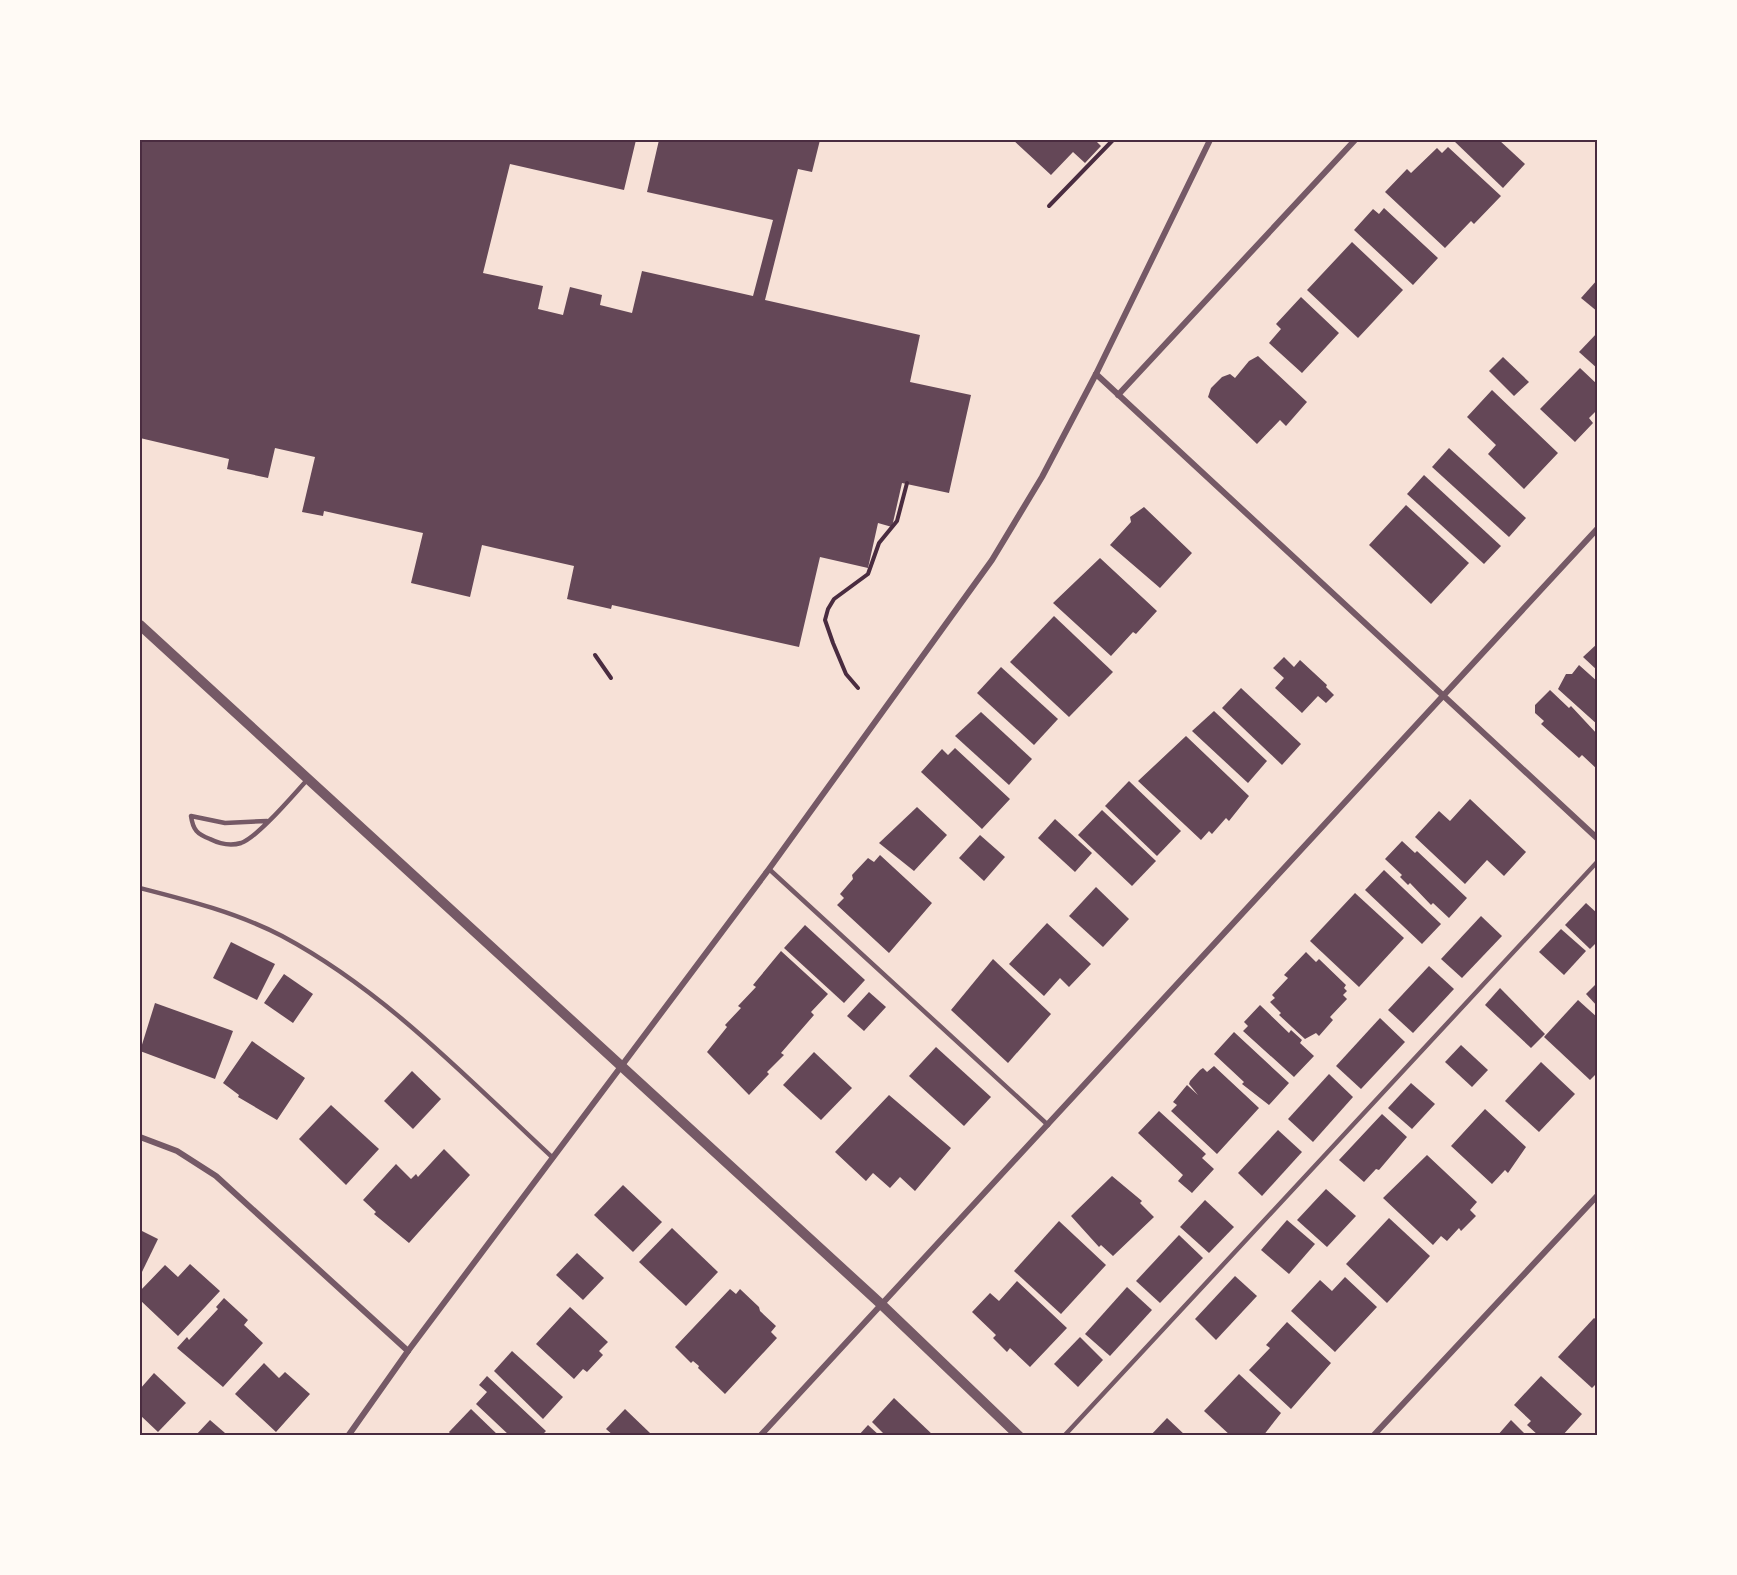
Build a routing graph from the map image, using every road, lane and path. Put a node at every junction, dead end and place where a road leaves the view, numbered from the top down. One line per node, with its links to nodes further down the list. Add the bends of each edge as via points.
1 (1111, 140): 4 (path)
2 (1210, 140): 5 (street)
3 (1355, 140): 6 (street)
4 (1049, 206)
5 (1096, 374): 6 (street); 18 (street, via 1042,477 992,560)
6 (1118, 395): 13 (street)
7 (907, 483): 12 (path, via 897,521 879,543 868,574 834,599 825,620 846,674)
8 (1598, 528): 13 (street)
9 (140, 625): 14 (street)
10 (595, 655): 11 (path)
11 (611, 678)
12 (858, 688)
13 (1443, 696): 16 (street); 21 (street)
14 (308, 779): 15 (lane); 20 (street)
15 (267, 821): 15 (lane, via 225,823 191,816 193,829 199,834 228,845 243,842)
16 (1598, 839)
17 (1598, 861): 30 (lane)
18 (769, 869): 20 (street); 21 (lane)
19 (140, 888): 23 (lane, via 270,931 335,967 381,1000)
20 (621, 1067): 23 (street); 25 (street)
21 (1048, 1125): 25 (street)
22 (140, 1137): 26 (street, via 177,1151 216,1176)
23 (553, 1158): 26 (street)
24 (1598, 1195): 31 (street)
25 (882, 1305): 28 (street); 29 (street)
26 (408, 1351): 27 (street)
27 (348, 1436)
28 (760, 1436)
29 (1019, 1436)
30 (1064, 1436)
31 (1373, 1436)

